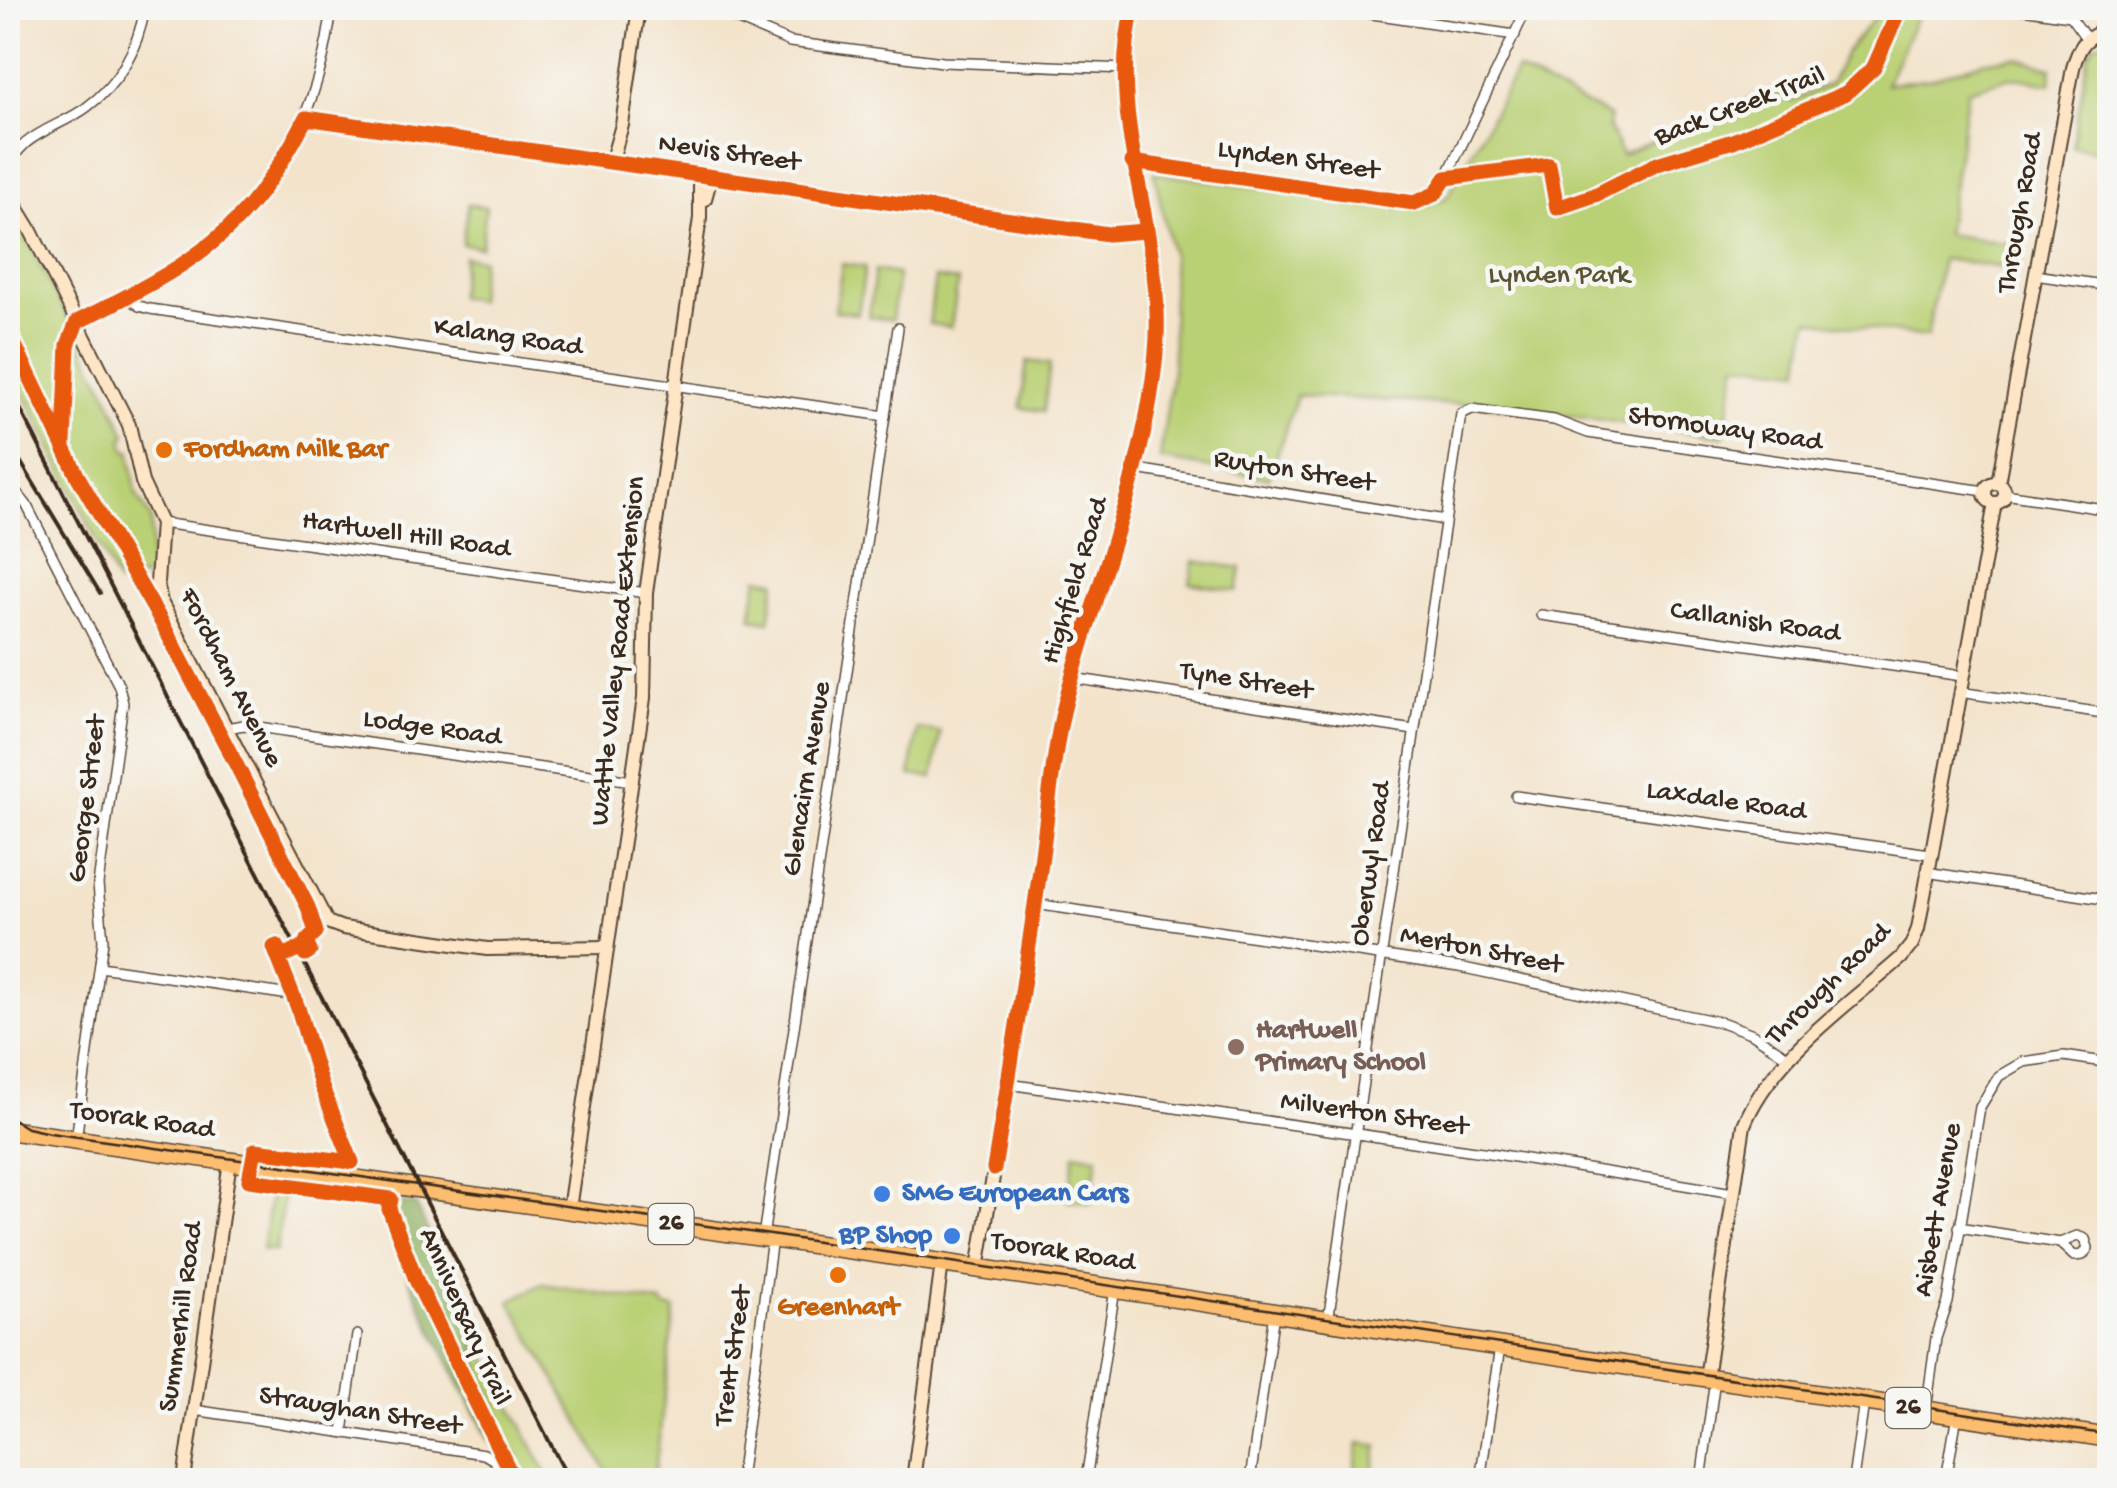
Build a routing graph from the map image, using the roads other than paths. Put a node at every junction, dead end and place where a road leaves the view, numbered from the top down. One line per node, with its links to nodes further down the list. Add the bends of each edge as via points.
1 (145, 8): 17 (street, via 116,79 85,109 20,146)
2 (332, 8): 14 (street)
3 (639, 8): 16 (street)
4 (685, 8): 13 (street, via 722,13 777,40 809,45 943,62)
5 (1134, 8): 13 (street, Highfield Road)
6 (1332, 8): 11 (street)
7 (1528, 8): 11 (street, Lynden Street)
8 (2014, 8): 9 (street)
9 (2070, 12): 12 (street)
10 (2110, 30): 12 (street)
11 (1515, 35): 15 (street, Lynden Street, via 1446,178 1435,194 1414,203)
12 (2086, 38): 21 (street, Through Road, via 2072,68)
13 (1126, 69): 15 (street, Highfield Road)
14 (306, 118): 16 (street, Nevis Street); 23 (street, via 268,185 235,224 176,270)
15 (1132, 162): 20 (street, Highfield Road)
16 (617, 164): 18 (street, Nevis Street)
17 (8, 175)
18 (706, 176): 20 (street, Nevis Street, via 1108,234); 26 (street, Wattle Valley Road Extension)
19 (8, 193): 24 (street, Fordham Avenue)
20 (1146, 231): 29 (street, Highfield Road, via 1157,349)
21 (2035, 275): 22 (street); 32 (street, Through Road)
22 (2110, 286)
23 (127, 297): 24 (street); 26 (street, Kalang Road, via 150,309)
24 (77, 322): 35 (street, Fordham Avenue, via 129,425 142,482)
25 (898, 328): 28 (street, Glencairn Avenue)
26 (677, 385): 28 (street, Kalang Road); 36 (street, Wattle Valley Road Extension)
27 (1461, 414): 31 (street, Stornoway Road, via 1472,409 1554,420 1588,433); 34 (street, Oberwyl Road)
28 (885, 416): 64 (street, Glencairn Avenue)
29 (1136, 469): 34 (street, Ruyton Street); 39 (street, Highfield Road)
30 (10, 487): 52 (street, George Street, via 26,504 122,697 98,884)
31 (1985, 491): 32 (street, via 1988,485)
32 (1999, 493): 33 (street); 38 (street, Through Road)
33 (2110, 510)
34 (1445, 520): 43 (street, Oberwyl Road)
35 (161, 523): 36 (street, Hartwell Hill Road); 42 (street, Fordham Avenue, via 158,595)
36 (646, 593): 44 (street, Wattle Valley Road Extension, via 645,688)
37 (1541, 615): 38 (street, Callanish Road)
38 (1962, 676): 40 (street, Through Road)
39 (1072, 678): 43 (street, Tyne Street); 49 (street, Highfield Road)
40 (1959, 692): 41 (street); 46 (street, Through Road)
41 (2110, 714)
42 (226, 728): 44 (street, Lodge Road, via 244,725); 50 (street, Fordham Avenue, via 332,925 487,949)
43 (1414, 730): 51 (street, Oberwyl Road)
44 (632, 781): 50 (street, Wattle Valley Road Extension)
45 (1516, 796): 46 (street, Laxdale Road)
46 (1930, 854): 47 (street, Through Road)
47 (1926, 872): 48 (street); 54 (street, Through Road, via 1912,944)
48 (2110, 900)
49 (1036, 904): 51 (street, Merton Street); 56 (street, Highfield Road)
50 (607, 946): 62 (street, Wattle Valley Road Extension)
51 (1382, 955): 54 (street, Merton Street, via 1724,1023); 58 (street, Oberwyl Road)
52 (100, 967): 53 (street); 59 (street, George Street)
53 (283, 994)
54 (1789, 1058): 61 (street, Through Road, via 1753,1102)
55 (2110, 1063): 63 (street, Aisbett Avenue, via 2064,1056 2023,1062 1999,1076 1980,1107)
56 (1008, 1084): 58 (street, Milverton Street); 67 (street, Highfield Road)
57 (8, 1130): 59 (highway, Toorak Road / 26)
58 (1355, 1136): 61 (street, Milverton Street); 70 (street, Oberwyl Road)
59 (76, 1140): 60 (highway, Toorak Road / 26)
60 (230, 1161): 62 (highway, Toorak Road / 26); 75 (street, Summerhill Road)
61 (1733, 1194): 73 (street, Through Road)
62 (569, 1209): 64 (highway, Toorak Road / 26)
63 (1958, 1227): 65 (street); 76 (street, Aisbett Avenue)
64 (768, 1238): 66 (highway, Toorak Road / 26); 82 (street, Trent Street)
65 (2060, 1243)
66 (942, 1263): 67 (highway, Toorak Road / 26); 83 (street)
67 (978, 1268): 68 (highway, Toorak Road / 26)
68 (1114, 1289): 69 (highway, Toorak Road / 26); 84 (street)
69 (1274, 1313): 70 (highway, Toorak Road / 26); 85 (street)
70 (1328, 1321): 72 (highway, Toorak Road / 26)
71 (357, 1335): 78 (street)
72 (1500, 1347): 73 (highway, Toorak Road / 26); 86 (street)
73 (1710, 1379): 74 (highway, Toorak Road / 26); 87 (street)
74 (1864, 1402): 76 (highway, Toorak Road / 26); 88 (street)
75 (194, 1410): 78 (street, Straughan Street); 80 (street, Summerhill Road)
76 (1926, 1411): 77 (highway, Toorak Road / 26)
77 (1956, 1415): 79 (highway, Toorak Road / 26); 89 (street)
78 (343, 1432): 81 (street, Straughan Street, via 484,1454)
79 (2110, 1438)
80 (184, 1480)
81 (505, 1480)
82 (740, 1480)
83 (913, 1480)
84 (1086, 1480)
85 (1250, 1480)
86 (1480, 1480)
87 (1701, 1480)
88 (1852, 1480)
89 (1946, 1480)

